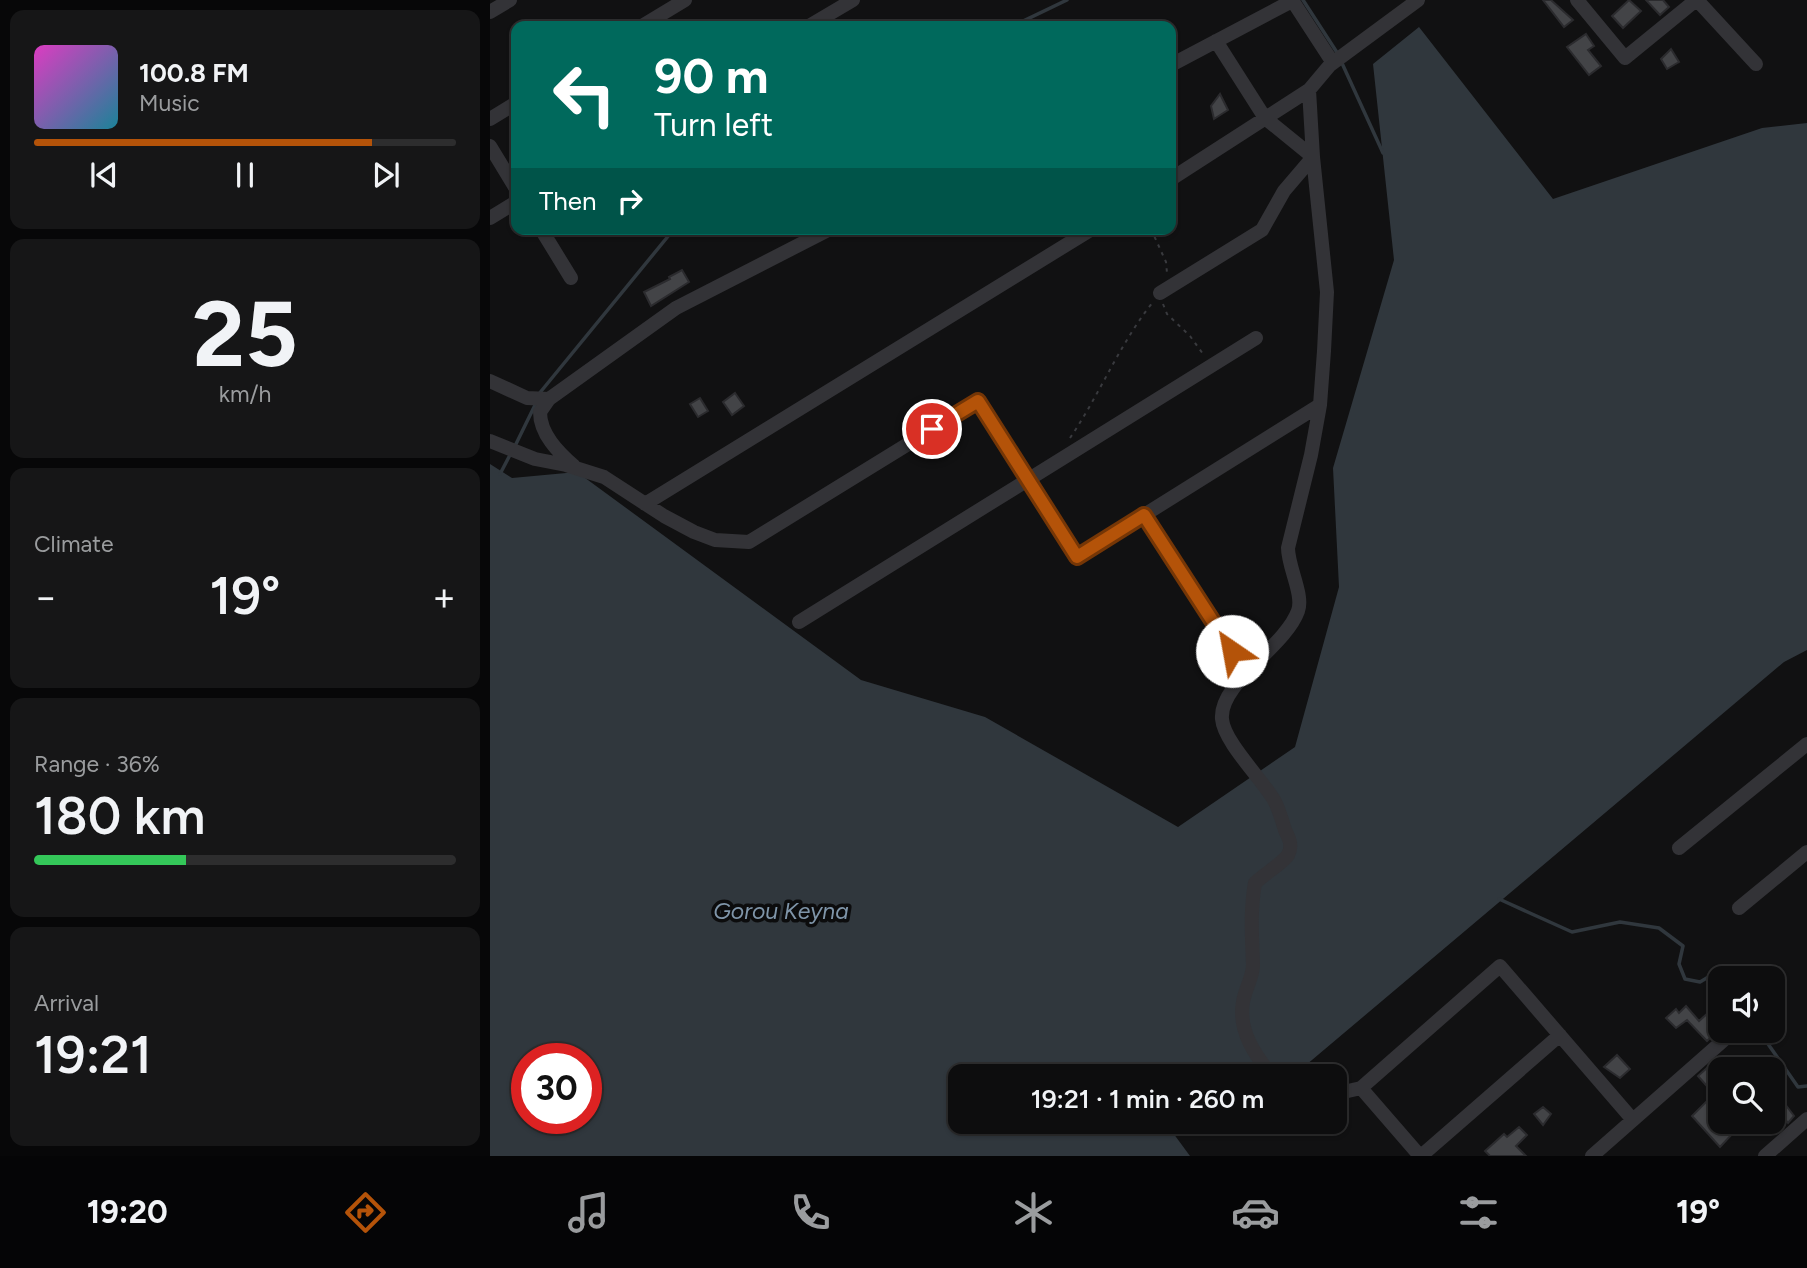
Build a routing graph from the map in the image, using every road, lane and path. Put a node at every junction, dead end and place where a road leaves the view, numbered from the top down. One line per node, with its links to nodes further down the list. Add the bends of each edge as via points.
1 (510, 0): 8 (street)
2 (685, 0): 9 (street)
3 (853, 0): 10 (street)
4 (1292, 0): 11 (street); 13 (street)
5 (1418, 0): 13 (street)
6 (1577, 0): 7 (street, via 1625,58)
7 (1697, 0): 14 (street)
8 (490, 12)
9 (650, 21)
10 (817, 21)
11 (1216, 41): 12 (street); 17 (street)
12 (1176, 62)
13 (1333, 63): 15 (street)
14 (1756, 64)
15 (1310, 90): 17 (street); 20 (street)
16 (511, 106): 18 (street)
17 (1265, 118): 20 (street); 21 (street)
18 (490, 119)
19 (490, 146): 22 (street)
20 (1313, 156): 29 (street, via 1284,191 1262,230); 33 (street, via 1326,292)
21 (1176, 176)
22 (511, 181)
23 (511, 205): 24 (street)
24 (490, 218)
25 (545, 235): 28 (street)
26 (818, 235): 32 (street, via 676,308)
27 (1079, 235): 38 (street)
28 (571, 278)
29 (1160, 293): 35 (path, via 1139,320)
30 (1256, 338): 37 (street)
31 (490, 381): 32 (street, via 527,398)
32 (549, 399): 36 (street, via 540,412 544,430)
33 (1320, 405): 39 (street); 41 (street, via 1288,548 1300,604 1282,638)
34 (490, 442): 36 (street)
35 (1066, 444)
36 (576, 468): 38 (street, via 604,477)
37 (1027, 480): 38 (street, via 978,401 749,542 705,536); 39 (street, via 1077,557); 40 (street)
38 (645, 504)
39 (1144, 515): 41 (street)
40 (799, 622)
41 (1246, 674): 48 (street, via 1228,696 1222,719 1231,742 1275,802 1291,846 1288,856 1255,883 1251,905 1253,968 1242,1004 1250,1048)
42 (1807, 744): 43 (street)
43 (1679, 848)
44 (1807, 852): 45 (street)
45 (1739, 908)
46 (1560, 1035): 49 (street, via 1500,966); 51 (street); 53 (street)
47 (1720, 1043): 51 (street)
48 (1263, 1064)
49 (1361, 1088): 50 (street); 53 (street)
50 (1347, 1091)
51 (1633, 1119): 54 (street)
52 (1807, 1119): 55 (street)
53 (1420, 1156)
54 (1592, 1156)
55 (1765, 1156)

